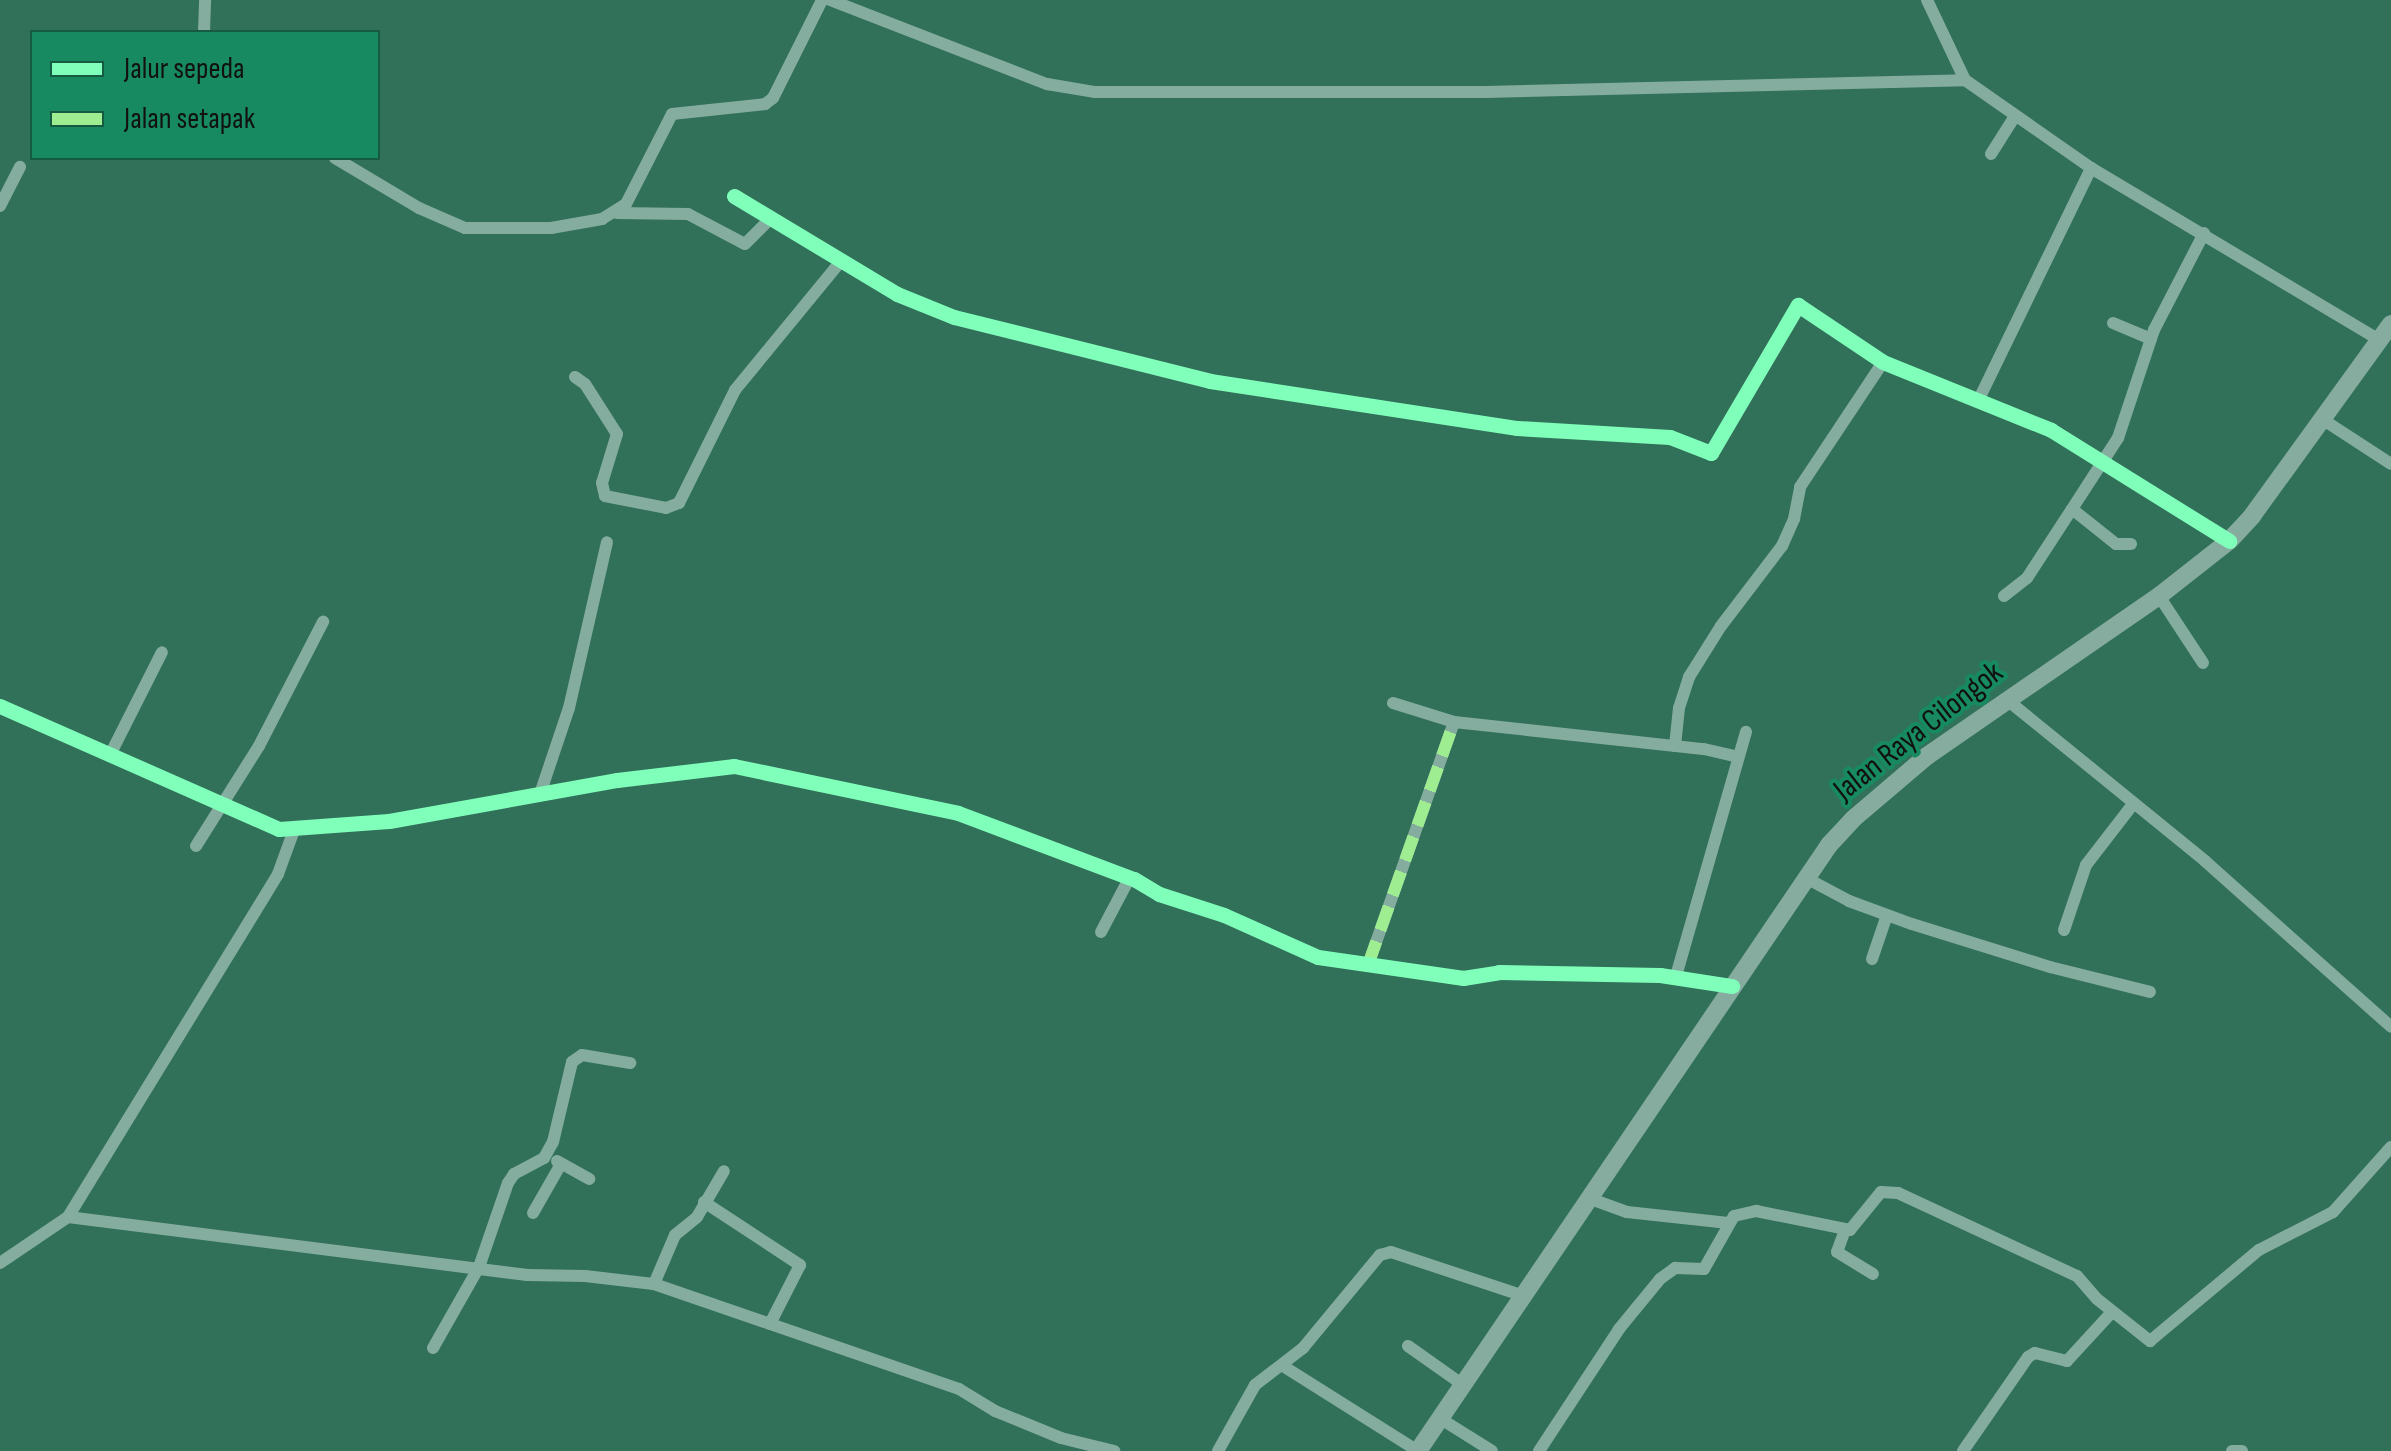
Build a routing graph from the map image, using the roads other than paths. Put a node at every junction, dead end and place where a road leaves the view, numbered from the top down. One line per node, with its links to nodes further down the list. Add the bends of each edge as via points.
1 (205, 0): 5 (street)
2 (822, 0): 14 (street, via 774,98 672,114 648,168)
3 (830, 0): 6 (street, via 1047,84 1096,92 1504,92)
4 (1927, 0): 6 (street)
5 (204, 30)
6 (1965, 80): 7 (street)
7 (2015, 116): 8 (street); 11 (street)
8 (1991, 154)
9 (338, 160): 14 (street, via 465,228 551,228)
10 (20, 168): 13 (street)
11 (2091, 168): 16 (street); 24 (street)
12 (734, 196): 15 (street)
13 (0, 206)
14 (617, 213): 15 (street, via 688,214 745,244)
15 (771, 218): 17 (street)
16 (2204, 233): 20 (street); 21 (street)
17 (840, 262): 22 (street, via 940,312 1210,380 1517,428 1670,438 1711,453 1798,305); 23 (street, via 736,390 679,503 666,508 605,496 602,483 617,434)
18 (2113, 323): 20 (street)
19 (2391, 324): 21 (highway, Jalan Raya Cilongok)
20 (2151, 339): 26 (street, via 2128,415)
21 (2380, 340): 25 (highway, Jalan Raya Cilongok)
22 (1883, 362): 24 (street); 42 (street, via 1800,487 1782,546 1689,677)
23 (575, 377)
24 (1979, 399): 26 (street)
25 (2322, 419): 27 (street); 29 (highway, Jalan Raya Cilongok)
26 (2103, 460): 28 (street); 29 (street)
27 (2391, 464)
28 (2072, 509): 31 (street, via 2116,544); 32 (street, via 2023,583)
29 (2228, 541): 33 (highway, Jalan Raya Cilongok)
30 (607, 542): 45 (street)
31 (2131, 544)
32 (2004, 596)
33 (2158, 596): 36 (street); 37 (highway, Jalan Raya Cilongok)
34 (323, 622): 47 (street, via 260,746)
35 (162, 652): 43 (street)
36 (2203, 663)
37 (2006, 699): 46 (street); 51 (highway, Jalan Raya Cilongok, via 1866,807)
38 (1393, 704): 40 (street)
39 (0, 706): 43 (street)
40 (1454, 722): 42 (street); 56 (street)
41 (1746, 732): 44 (street)
42 (1676, 746): 44 (street)
43 (110, 755): 47 (street)
44 (1738, 757): 57 (street)
45 (540, 794): 48 (street); 50 (street, via 734,766 958,814)
46 (2134, 803): 53 (street, via 2086,866); 60 (street)
47 (220, 804): 48 (street, via 264,826); 49 (street)
48 (294, 830): 70 (street, via 278,874)
49 (196, 846)
50 (1130, 877): 54 (street); 56 (street, via 1318,957)
51 (1806, 878): 52 (street); 58 (highway, Jalan Raya Cilongok)
52 (1886, 915): 55 (street); 59 (street)
53 (2064, 930)
54 (1100, 932)
55 (1872, 959)
56 (1368, 965): 57 (street, via 1462,978 1499,972)
57 (1676, 976): 58 (street)
58 (1732, 986): 67 (highway, Jalan Raya Cilongok)
59 (2150, 992)
60 (2391, 1027)
61 (630, 1063): 63 (street, via 576,1058)
62 (2391, 1147): 78 (street, via 2334,1212 2259,1250 2150,1341)
63 (546, 1154): 64 (street); 74 (street, via 508,1183)
64 (561, 1164): 66 (street); 69 (street)
65 (724, 1170): 68 (street)
66 (589, 1180)
67 (1590, 1199): 71 (street, via 1628,1212); 77 (highway, Jalan Raya Cilongok)
68 (704, 1202): 76 (street, via 675,1235); 79 (street, via 800,1265)
69 (533, 1214)
70 (68, 1218): 73 (street); 74 (street)
71 (1728, 1224): 72 (street, via 1756,1211); 89 (street, via 1704,1269 1675,1268 1660,1279)
72 (1845, 1230): 75 (street, via 1837,1252); 78 (street, via 1854,1228 1881,1192 1898,1192 2076,1276)
73 (0, 1262)
74 (479, 1268): 76 (street); 81 (street)
75 (1873, 1274)
76 (654, 1284): 79 (street)
77 (1524, 1296): 82 (street, via 1384,1253); 83 (highway, Jalan Raya Cilongok)
78 (2112, 1312): 90 (street, via 2067,1362 2028,1357)
79 (770, 1324): 85 (street, via 959,1390 1062,1438)
80 (1408, 1346): 83 (street)
81 (433, 1348)
82 (1283, 1366): 86 (street, via 1255,1385); 87 (street)
83 (1463, 1385): 84 (highway, Jalan Raya Cilongok)
84 (1441, 1419): 87 (highway, Jalan Raya Cilongok); 88 (street)
85 (1114, 1451)
86 (1218, 1451)
87 (1418, 1451)
88 (1492, 1451)
89 (1539, 1451)
90 (1963, 1451)
91 (2232, 1451): 92 (street)
92 (2242, 1451)

